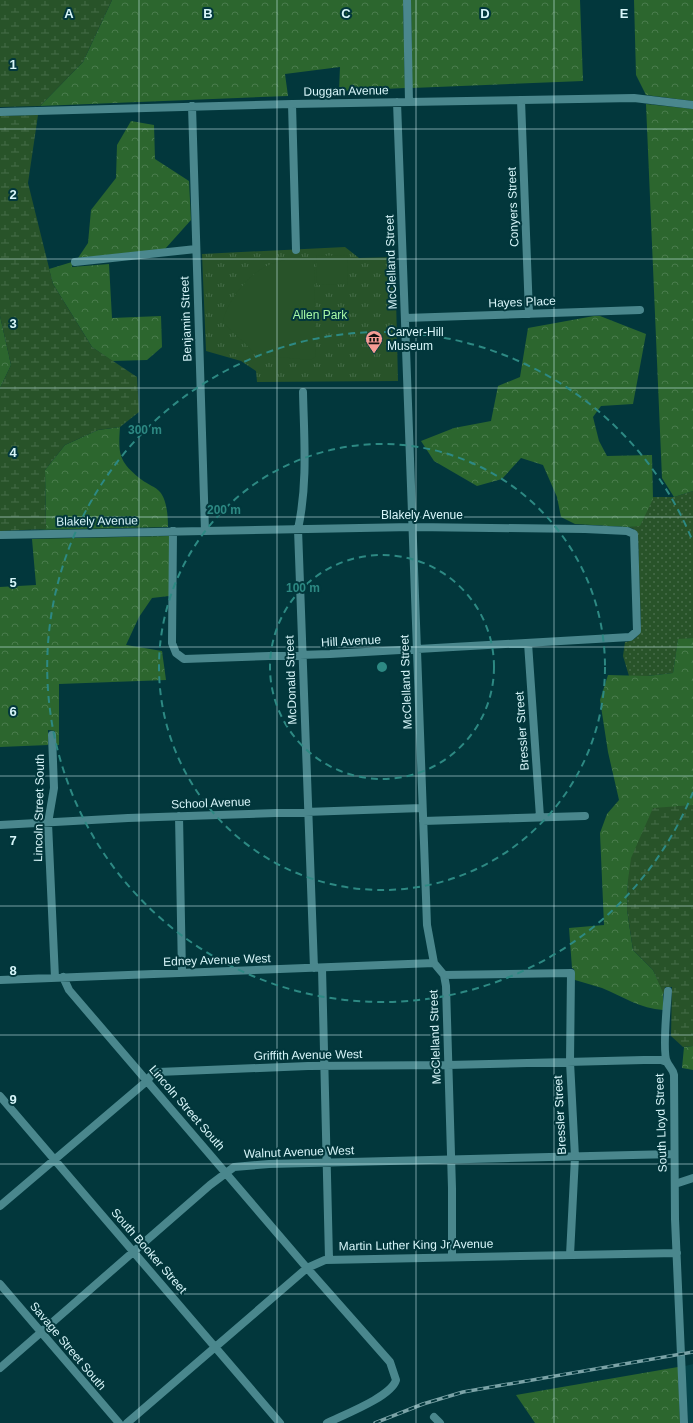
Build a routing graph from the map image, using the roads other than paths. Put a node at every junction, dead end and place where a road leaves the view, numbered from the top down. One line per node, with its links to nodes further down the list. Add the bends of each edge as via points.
1 (407, 0): 4 (street)
2 (521, 100): 4 (street, Duggan Avenue); 6 (street, Duggan Avenue, via 634,98); 13 (street, Conyers Street)
3 (397, 102): 4 (street, Duggan Avenue); 5 (street, Duggan Avenue); 14 (street, McClelland Street)
4 (409, 102)
5 (292, 104): 7 (street, Duggan Avenue); 10 (street)
6 (693, 105)
7 (192, 106): 8 (street, Duggan Avenue); 9 (street, Benjamin Street)
8 (0, 112)
9 (196, 249): 11 (street); 19 (street, Benjamin Street)
10 (296, 250)
11 (76, 262)
12 (640, 310): 13 (street, Hayes Place)
13 (529, 314): 14 (street, Hayes Place)
14 (405, 318): 16 (street, McClelland Street)
15 (303, 392): 17 (street, McDonald Street, via 305,476)
16 (413, 527): 17 (street, Blakely Avenue); 21 (street, Blakely Avenue, via 586,528 627,531 634,534 638,628 635,634 624,638); 22 (street, McClelland Street)
17 (298, 529): 19 (street, Blakely Avenue); 23 (street, McDonald Street)
18 (173, 531): 19 (street, Blakely Avenue); 20 (street, Blakely Avenue); 23 (street, Hill Avenue, via 172,643 176,653 188,660)
19 (205, 531)
20 (0, 535)
21 (528, 643): 22 (street, Hill Avenue); 29 (street, Bressler Street)
22 (418, 650): 23 (street, Hill Avenue); 25 (street, McClelland Street)
23 (302, 655): 26 (street, McDonald Street)
24 (52, 735): 31 (street, Lincoln Street South, via 54,788)
25 (422, 808): 26 (street, School Avenue); 30 (street, McClelland Street)
26 (307, 812): 27 (street, School Avenue); 34 (street, McDonald Street)
27 (178, 816): 31 (street, School Avenue); 35 (street)
28 (585, 816): 29 (street)
29 (540, 817): 30 (street)
30 (423, 821): 33 (street, McClelland Street, via 427,926)
31 (48, 823): 32 (street, School Avenue); 37 (street, Lincoln Street South)
32 (0, 825)
33 (434, 963): 34 (street, Edney Avenue West); 36 (street, McClelland Street)
34 (318, 968): 35 (street, Edney Avenue West); 43 (street, McDonald Street)
35 (182, 974): 37 (street, Edney Avenue West)
36 (444, 975): 40 (street, Bressler Street, via 571,973); 42 (street, McClelland Street, via 447,992)
37 (59, 977): 38 (street, Edney Avenue West); 44 (street, Lincoln Street South)
38 (0, 980)
39 (668, 991): 41 (street, South Lloyd Street, via 665,1040)
40 (570, 1062): 41 (street, Griffith Avenue West); 42 (street, Griffith Avenue West); 47 (street, Bressler Street)
41 (667, 1062): 46 (street, South Lloyd Street, via 674,1075)
42 (448, 1065): 43 (street, Griffith Avenue West); 49 (street, McClelland Street)
43 (325, 1066): 44 (street, Griffith Avenue West, via 158,1072 153,1073); 50 (street, McDonald Street)
44 (147, 1081): 48 (street, Griffith Avenue West); 51 (street, Lincoln Street South)
45 (0, 1096): 48 (street, South Booker Street)
46 (674, 1154): 47 (street, Walnut Avenue West); 53 (street, South Lloyd Street)
47 (575, 1157): 49 (street, Walnut Avenue West); 57 (street, Bressler Street)
48 (55, 1160): 54 (street, Griffith Avenue West); 55 (street, South Booker Street)
49 (451, 1160): 50 (street, Walnut Avenue West); 58 (street, McClelland Street)
50 (328, 1163): 51 (street, Walnut Avenue West, via 244,1165); 59 (street, McDonald Street)
51 (226, 1172): 55 (street, Walnut Avenue West); 60 (street, Lincoln Street South)
52 (693, 1178): 53 (street)
53 (675, 1184): 56 (street)
54 (0, 1206)
55 (134, 1252): 62 (street, Walnut Avenue West); 63 (street, South Booker Street)
56 (677, 1253): 57 (street, Martin Luther King Jr Avenue); 69 (street)
57 (570, 1255): 58 (street, Martin Luther King Jr Avenue)
58 (452, 1257): 59 (street, Martin Luther King Jr Avenue)
59 (330, 1259): 60 (street, Martin Luther King Jr Avenue)
60 (307, 1268): 63 (street, Martin Luther King Jr Avenue); 68 (street, Lincoln Street South, via 390,1362 396,1380 392,1388)
61 (0, 1284): 62 (street, Savage Street South)
62 (41, 1332): 64 (street, Walnut Avenue West); 65 (street, Savage Street South)
63 (215, 1347): 66 (street, Martin Luther King Jr Avenue); 67 (street, South Booker Street)
64 (0, 1368)
65 (119, 1423)
66 (126, 1423)
67 (280, 1423)
68 (327, 1423)
69 (684, 1423)

